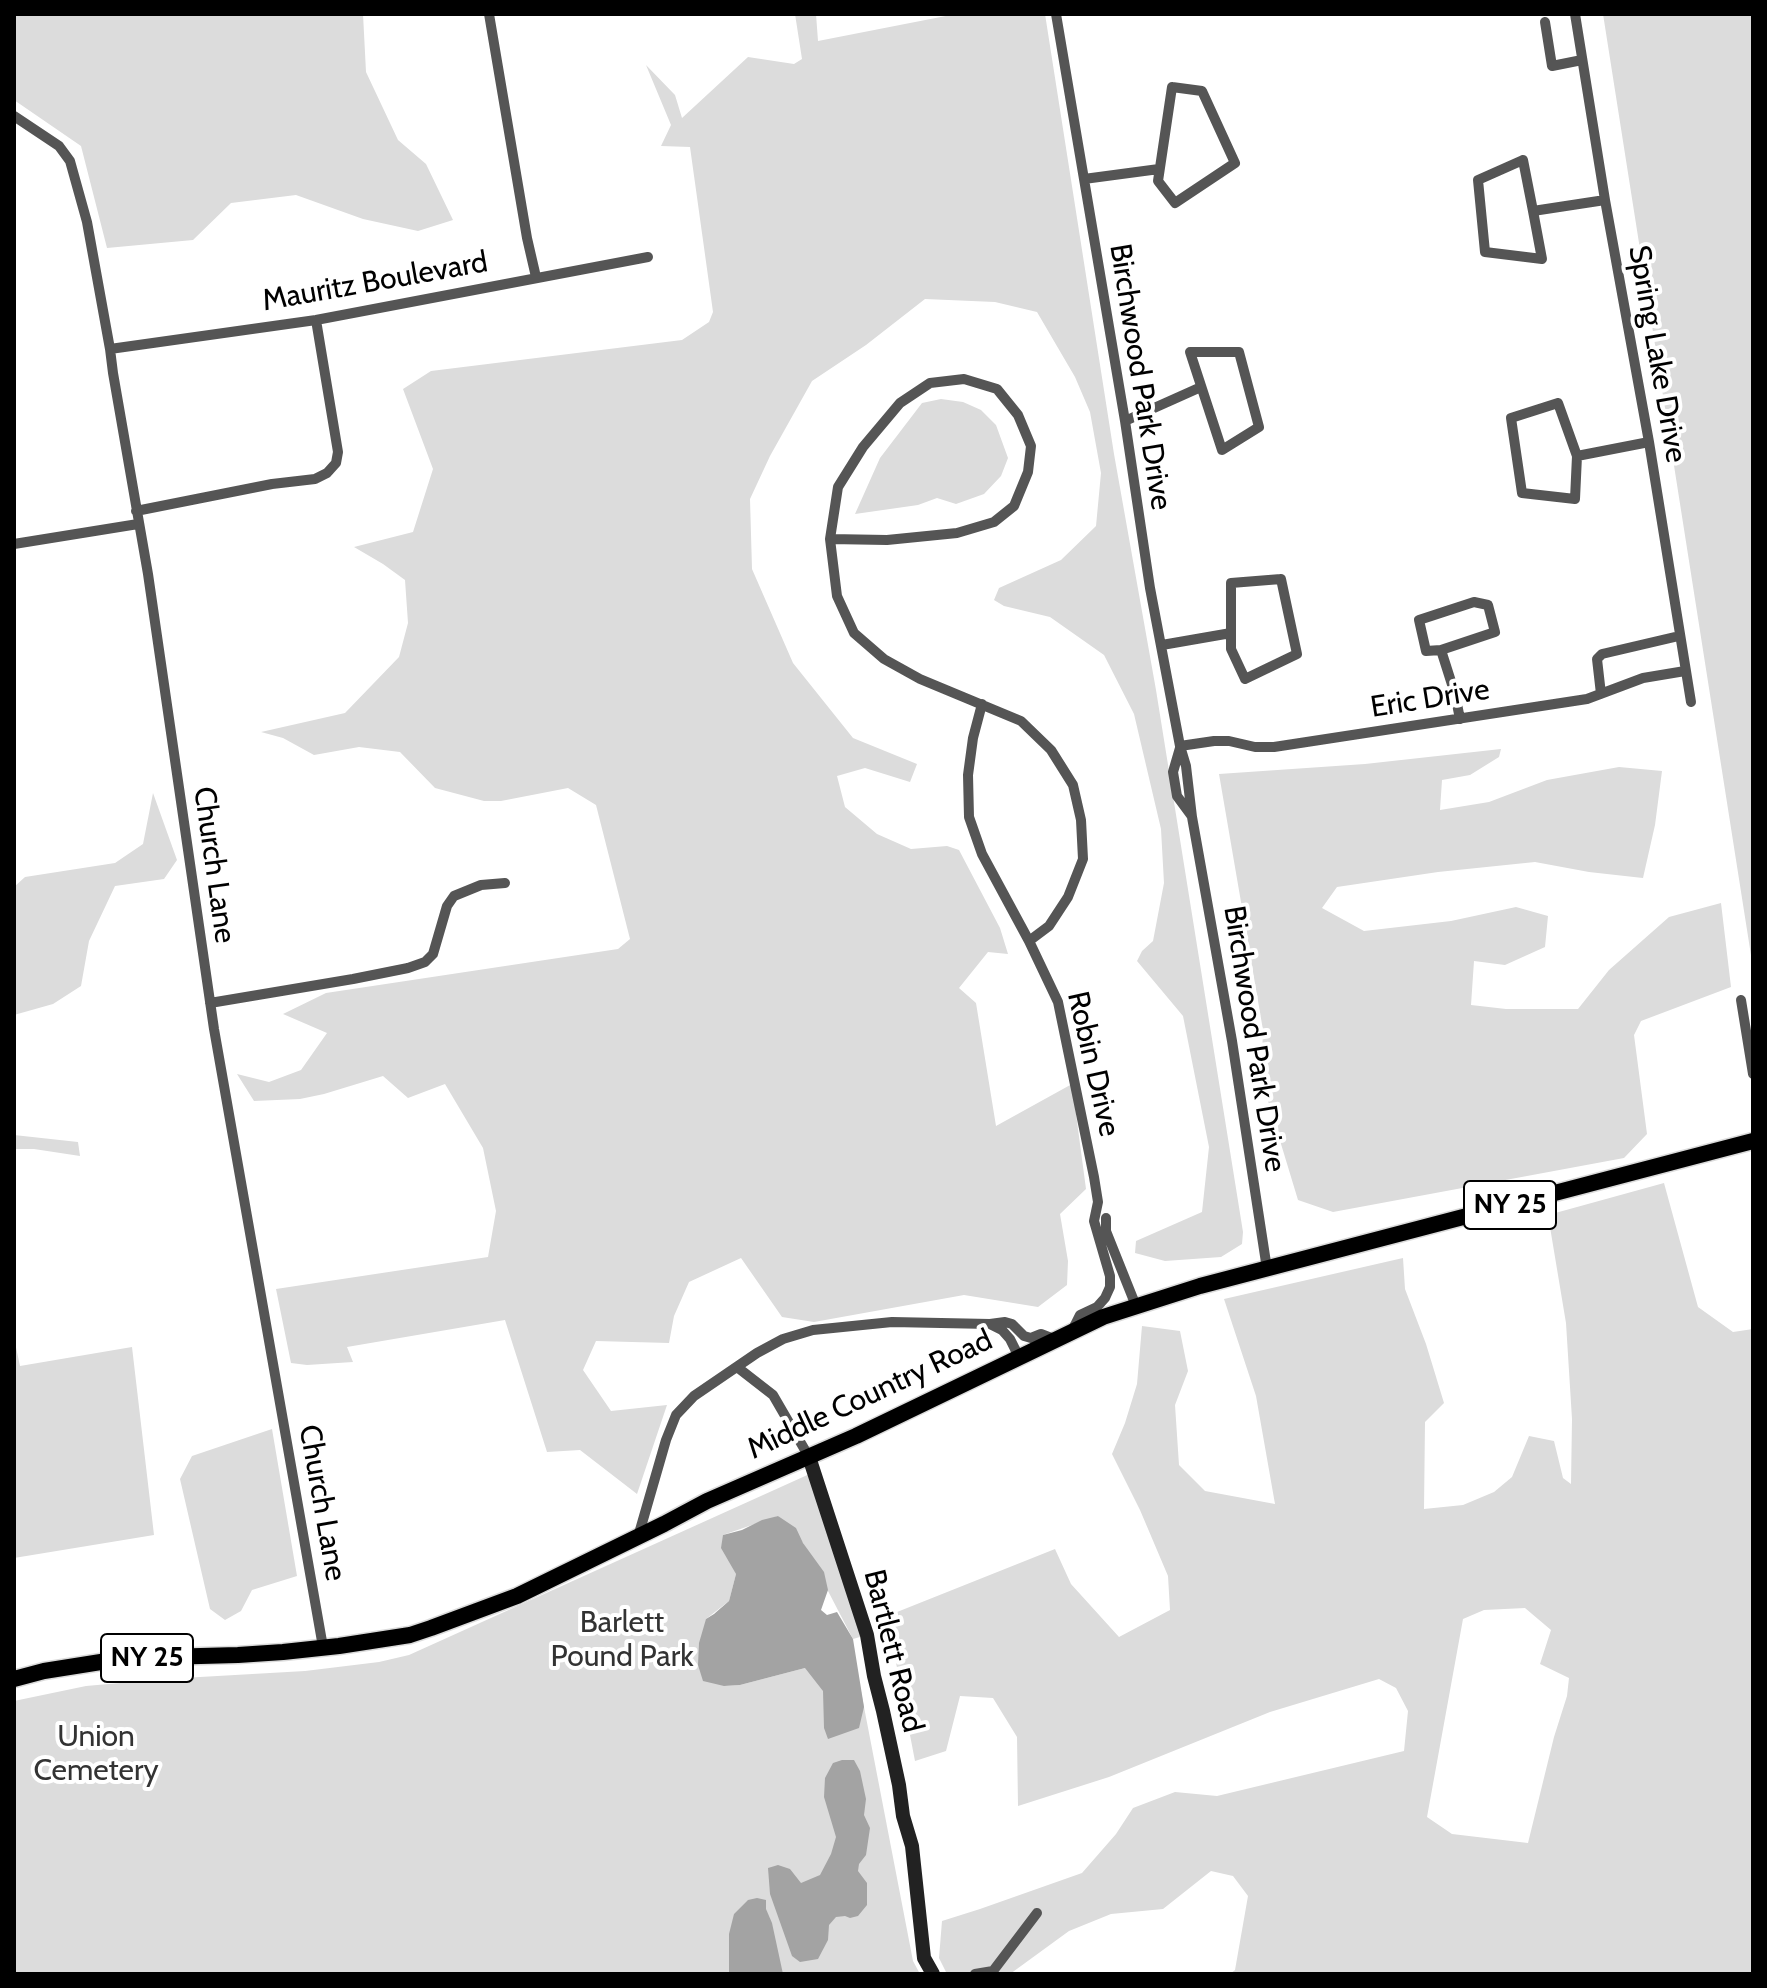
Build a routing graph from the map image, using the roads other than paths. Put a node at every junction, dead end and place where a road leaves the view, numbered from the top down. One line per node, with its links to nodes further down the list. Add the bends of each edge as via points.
1 (489, 14): 12 (street)
2 (1056, 14): 8 (street, Birchwood Park Drive)
3 (1575, 14): 5 (street, Spring Lake Drive)
4 (1545, 22): 5 (street, via 1552,66)
5 (1582, 60): 9 (street, Spring Lake Drive)
6 (14, 116): 14 (street, Church Lane, via 59,146 70,161)
7 (1159, 169): 7 (street, via 1158,181 1175,203 1235,163 1202,91 1172,87); 8 (street)
8 (1084, 179): 16 (street, Birchwood Park Drive)
9 (1605, 200): 10 (street); 17 (street, Spring Lake Drive)
10 (1533, 211): 10 (street, via 1523,160 1478,180 1485,252 1542,259)
11 (648, 257): 12 (street, Mauritz Boulevard)
12 (536, 277): 13 (street, Mauritz Boulevard)
13 (316, 320): 14 (street, Mauritz Boulevard); 19 (street, via 338,452 327,473)
14 (110, 349): 19 (street, Church Lane)
15 (1201, 387): 15 (street, via 1222,450 1259,427 1239,352 1190,352); 16 (street)
16 (1125, 421): 25 (street, Birchwood Park Drive)
17 (1649, 442): 18 (street); 24 (street, Spring Lake Drive)
18 (1577, 456): 18 (street, via 1558,403 1511,418 1522,493 1575,499)
19 (136, 511): 20 (street, Church Lane)
20 (138, 524): 22 (street); 37 (street, Church Lane)
21 (830, 539): 21 (street, via 957,533 994,522 1014,506 1028,472 1031,446 1018,415 997,389 964,379 930,383 900,403 863,447 838,487); 30 (street, via 837,596 854,633 884,659 920,679)
22 (14, 544)
23 (1231, 633): 23 (street, via 1231,649 1245,679 1297,654 1281,579 1231,583); 25 (street)
24 (1679, 636): 27 (street, Spring Lake Drive); 28 (street, via 1602,654 1597,659)
25 (1162, 645): 32 (street, Birchwood Park Drive)
26 (1441, 650): 26 (street, via 1495,632 1488,605 1474,602 1419,620 1426,651); 31 (street)
27 (1685, 671): 28 (street, Eric Drive, via 1643,678); 29 (street, Spring Lake Drive)
28 (1601, 694): 31 (street, Eric Drive)
29 (1691, 702)
30 (982, 704): 35 (street, Robin Drive, via 968,775 969,817 982,854); 35 (street, via 1021,721 1051,750 1073,785 1081,820 1083,859 1068,897 1049,926)
31 (1460, 719): 32 (street, Eric Drive, via 1274,747 1229,741)
32 (1180, 746): 33 (street, Birchwood Park Drive, via 1194,776); 33 (street, Birchwood Park Drive, via 1173,772 1177,796)
33 (1192, 817): 41 (street, Birchwood Park Drive)
34 (505, 883): 37 (street, via 454,896 433,954 425,962)
35 (1029, 941): 40 (street, Robin Drive, via 1058,1002)
36 (1741, 1000): 38 (street)
37 (210, 1003): 50 (street, Church Lane)
38 (1753, 1074)
39 (1753, 1141): 41 (main road, Middle Country Road / NY 25)
40 (1098, 1202): 42 (street, Robin Drive, via 1112,1228); 44 (street, Robin Drive, via 1094,1221 1110,1287 1097,1307 1080,1315)
41 (1267, 1269): 42 (main road, Middle Country Road / NY 25)
42 (1136, 1306): 44 (main road, Middle Country Road / NY 25)
43 (990, 1324): 45 (street, via 1005,1322 1024,1336); 46 (street, via 1010,1339); 47 (street, via 892,1322 813,1330 783,1339)
44 (1072, 1331): 45 (main road, Middle Country Road / NY 25)
45 (1054, 1339): 46 (main road, Middle Country Road / NY 25)
46 (1019, 1357): 48 (main road, Middle Country Road / NY 25)
47 (737, 1367): 48 (street, Bartlett Road, via 773,1395); 49 (street, via 676,1415)
48 (809, 1457): 49 (main road, Middle Country Road / NY 25); 53 (street, Bartlett Road, via 867,1635 912,1846 924,1958)
49 (638, 1537): 50 (main road, Middle Country Road / NY 25, via 458,1619 410,1635)
50 (323, 1647): 51 (main road, Middle Country Road / NY 25, via 126,1658)
51 (14, 1679)
52 (1037, 1913): 54 (street, via 993,1971)
53 (933, 1974)
54 (975, 1974)

